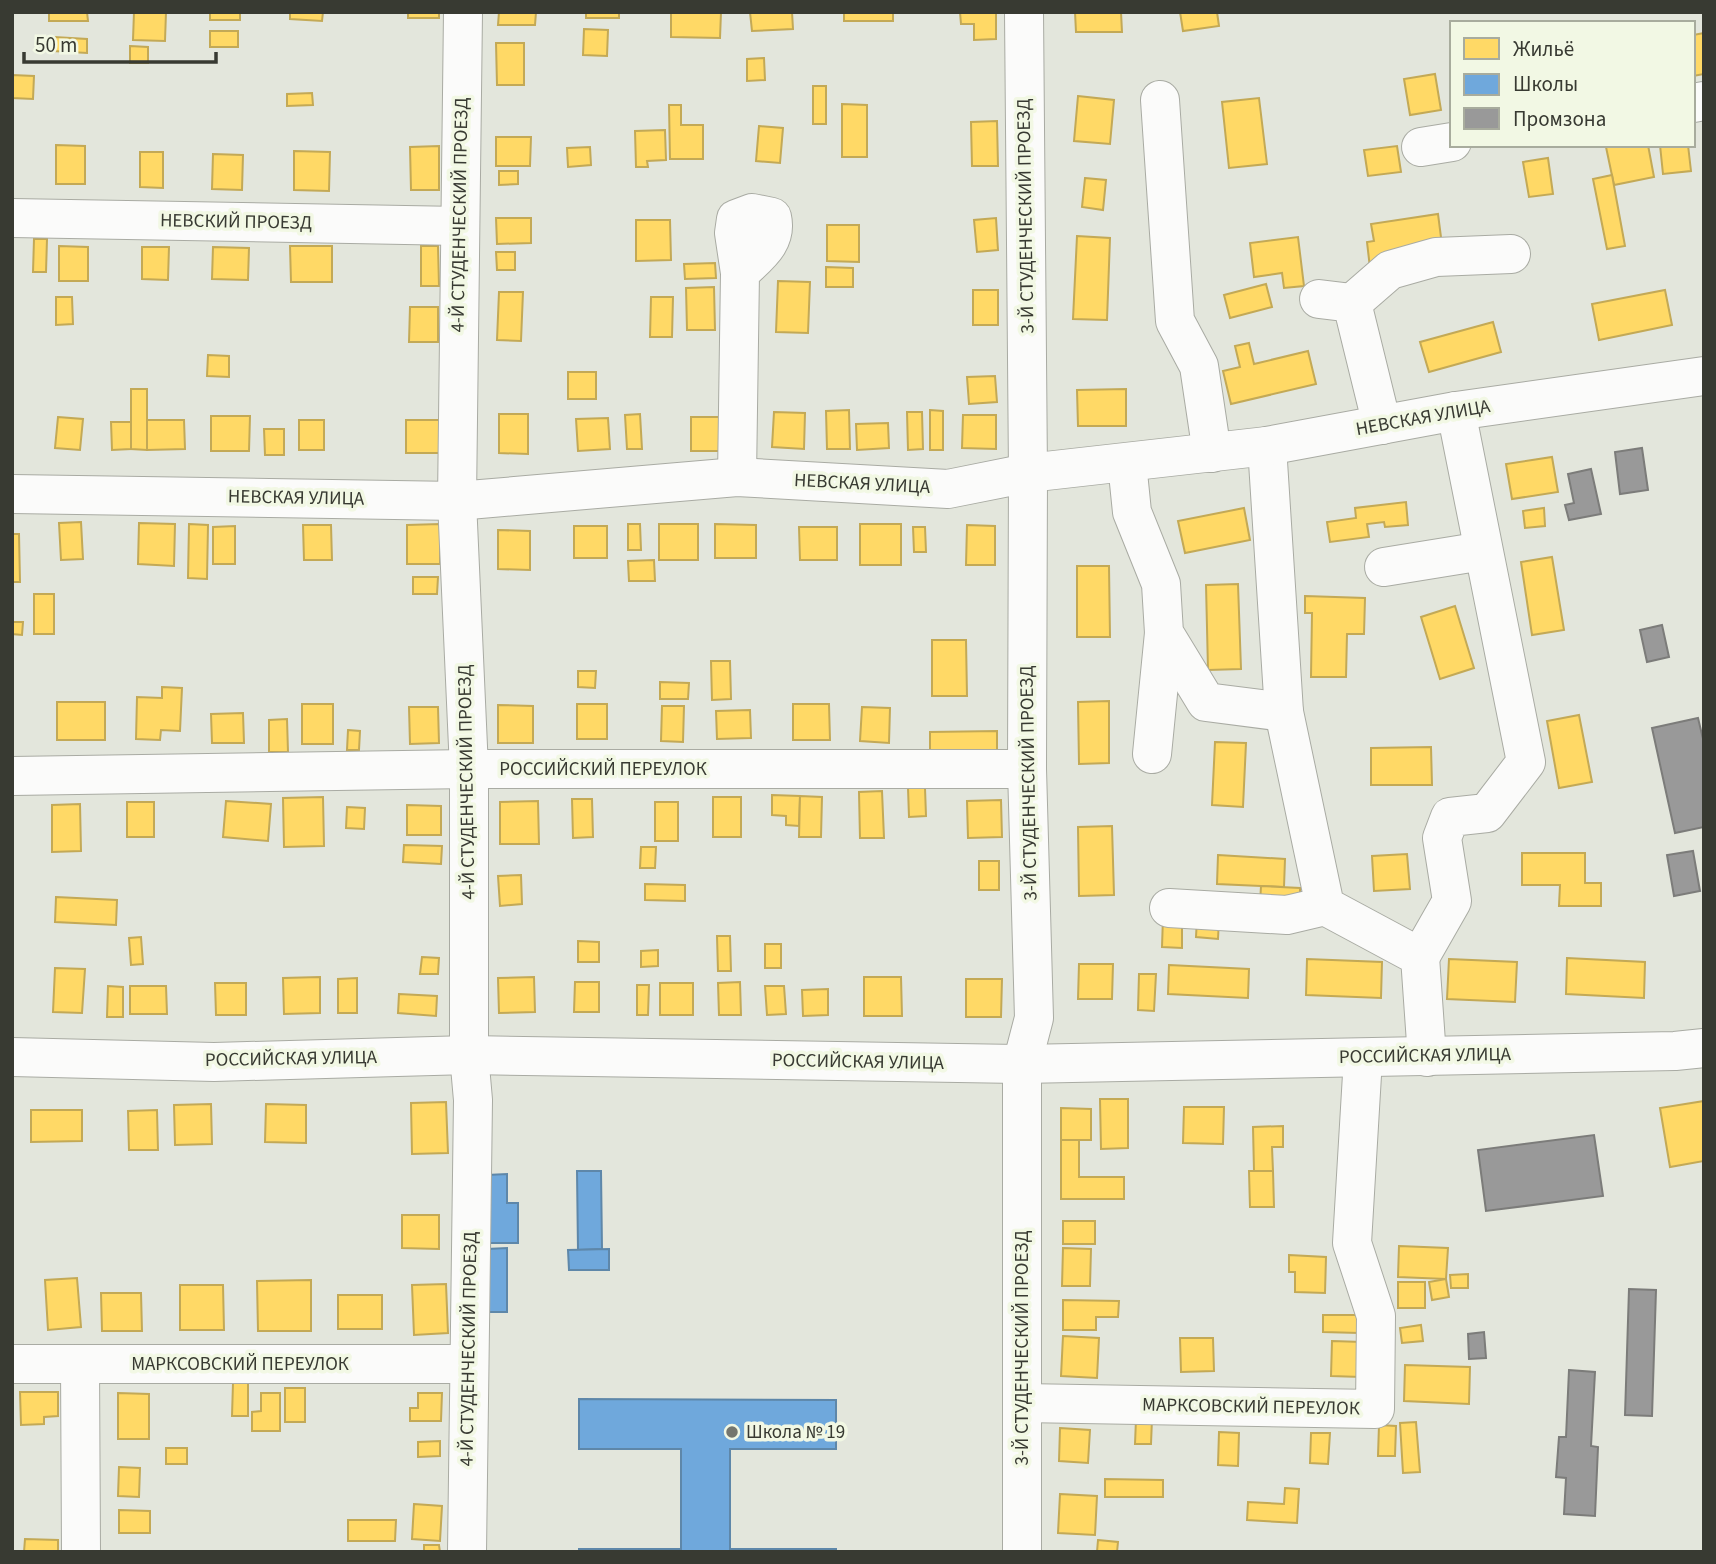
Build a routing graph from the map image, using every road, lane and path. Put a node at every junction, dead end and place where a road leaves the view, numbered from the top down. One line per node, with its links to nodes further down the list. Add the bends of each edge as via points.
1 (463, 12): 5 (street, 4-Й СТУДЕНЧЕСКИЙ ПРОЕЗД)
2 (1024, 12): 14 (street, 3-Й СТУДЕНЧЕСКИЙ ПРОЕЗД)
3 (1160, 100): 12 (street, via 1175,321 1199,366)
4 (12, 218): 5 (street, НЕВСКИЙ ПРОЕЗД)
5 (460, 226): 17 (street, 4-Й СТУДЕНЧЕСКИЙ ПРОЕЗД)
6 (1511, 254): 10 (street, via 1436,257 1390,270 1336,301)
7 (740, 273): 15 (street)
8 (1704, 376): 9 (street, НЕВСКАЯ УЛИЦА)
9 (1456, 411): 10 (street, НЕВСКАЯ УЛИЦА); 18 (street)
10 (1382, 425): 11 (street, НЕВСКАЯ УЛИЦА)
11 (1267, 446): 12 (street, НЕВСКАЯ УЛИЦА); 21 (street)
12 (1212, 453): 13 (street, НЕВСКАЯ УЛИЦА)
13 (1127, 463): 14 (street, НЕВСКАЯ УЛИЦА); 20 (street, via 1132,512 1161,584)
14 (1028, 473): 15 (street, НЕВСКАЯ УЛИЦА, via 948,489); 24 (street, 3-Й СТУДЕНЧЕСКИЙ ПРОЕЗД)
15 (737, 477): 17 (street, НЕВСКАЯ УЛИЦА)
16 (12, 494): 17 (street, НЕВСКАЯ УЛИЦА)
17 (457, 500): 23 (street, 4-Й СТУДЕНЧЕСКИЙ ПРОЕЗД)
18 (1483, 551): 19 (street); 28 (street, via 1526,762 1487,813 1450,817 1441,838 1452,901)
19 (1384, 567)
20 (1164, 633): 21 (street, via 1206,702); 22 (street)
21 (1284, 712): 26 (street)
22 (1152, 754)
23 (469, 769): 24 (street, РОССИЙСКИЙ ПЕРЕУЛОК); 25 (street, РОССИЙСКИЙ ПЕРЕУЛОК); 30 (street, 4-Й СТУДЕНЧЕСКИЙ ПРОЕЗД)
24 (1027, 769): 34 (street, 3-Й СТУДЕНЧЕСКИЙ ПРОЕЗД, via 1034,1018)
25 (12, 776)
26 (1325, 906): 27 (street, via 1287,915); 28 (street)
27 (1168, 908)
28 (1420, 957): 31 (street)
29 (1704, 1048): 31 (street, РОССИЙСКАЯ УЛИЦА)
30 (469, 1055): 32 (street, РОССИЙСКАЯ УЛИЦА, via 215,1062); 34 (street, РОССИЙСКАЯ УЛИЦА); 37 (street, 4-Й СТУДЕНЧЕСКИЙ ПРОЕЗД, via 473,1100)
31 (1427, 1056): 33 (street, РОССИЙСКАЯ УЛИЦА)
32 (12, 1057)
33 (1363, 1058): 34 (street, РОССИЙСКАЯ УЛИЦА); 38 (street, МАРКСОВСКИЙ ПЕРЕУЛОК, via 1352,1243 1376,1315 1375,1409)
34 (1022, 1065): 38 (street, 3-Й СТУДЕНЧЕСКИЙ ПРОЕЗД)
35 (12, 1364): 36 (street, МАРКСОВСКИЙ ПЕРЕУЛОК)
36 (79, 1364): 37 (street, МАРКСОВСКИЙ ПЕРЕУЛОК); 39 (street)
37 (468, 1364): 40 (street, 4-Й СТУДЕНЧЕСКИЙ ПРОЕЗД)
38 (1022, 1403): 41 (street, 3-Й СТУДЕНЧЕСКИЙ ПРОЕЗД)
39 (81, 1552)
40 (467, 1552)
41 (1022, 1552)

